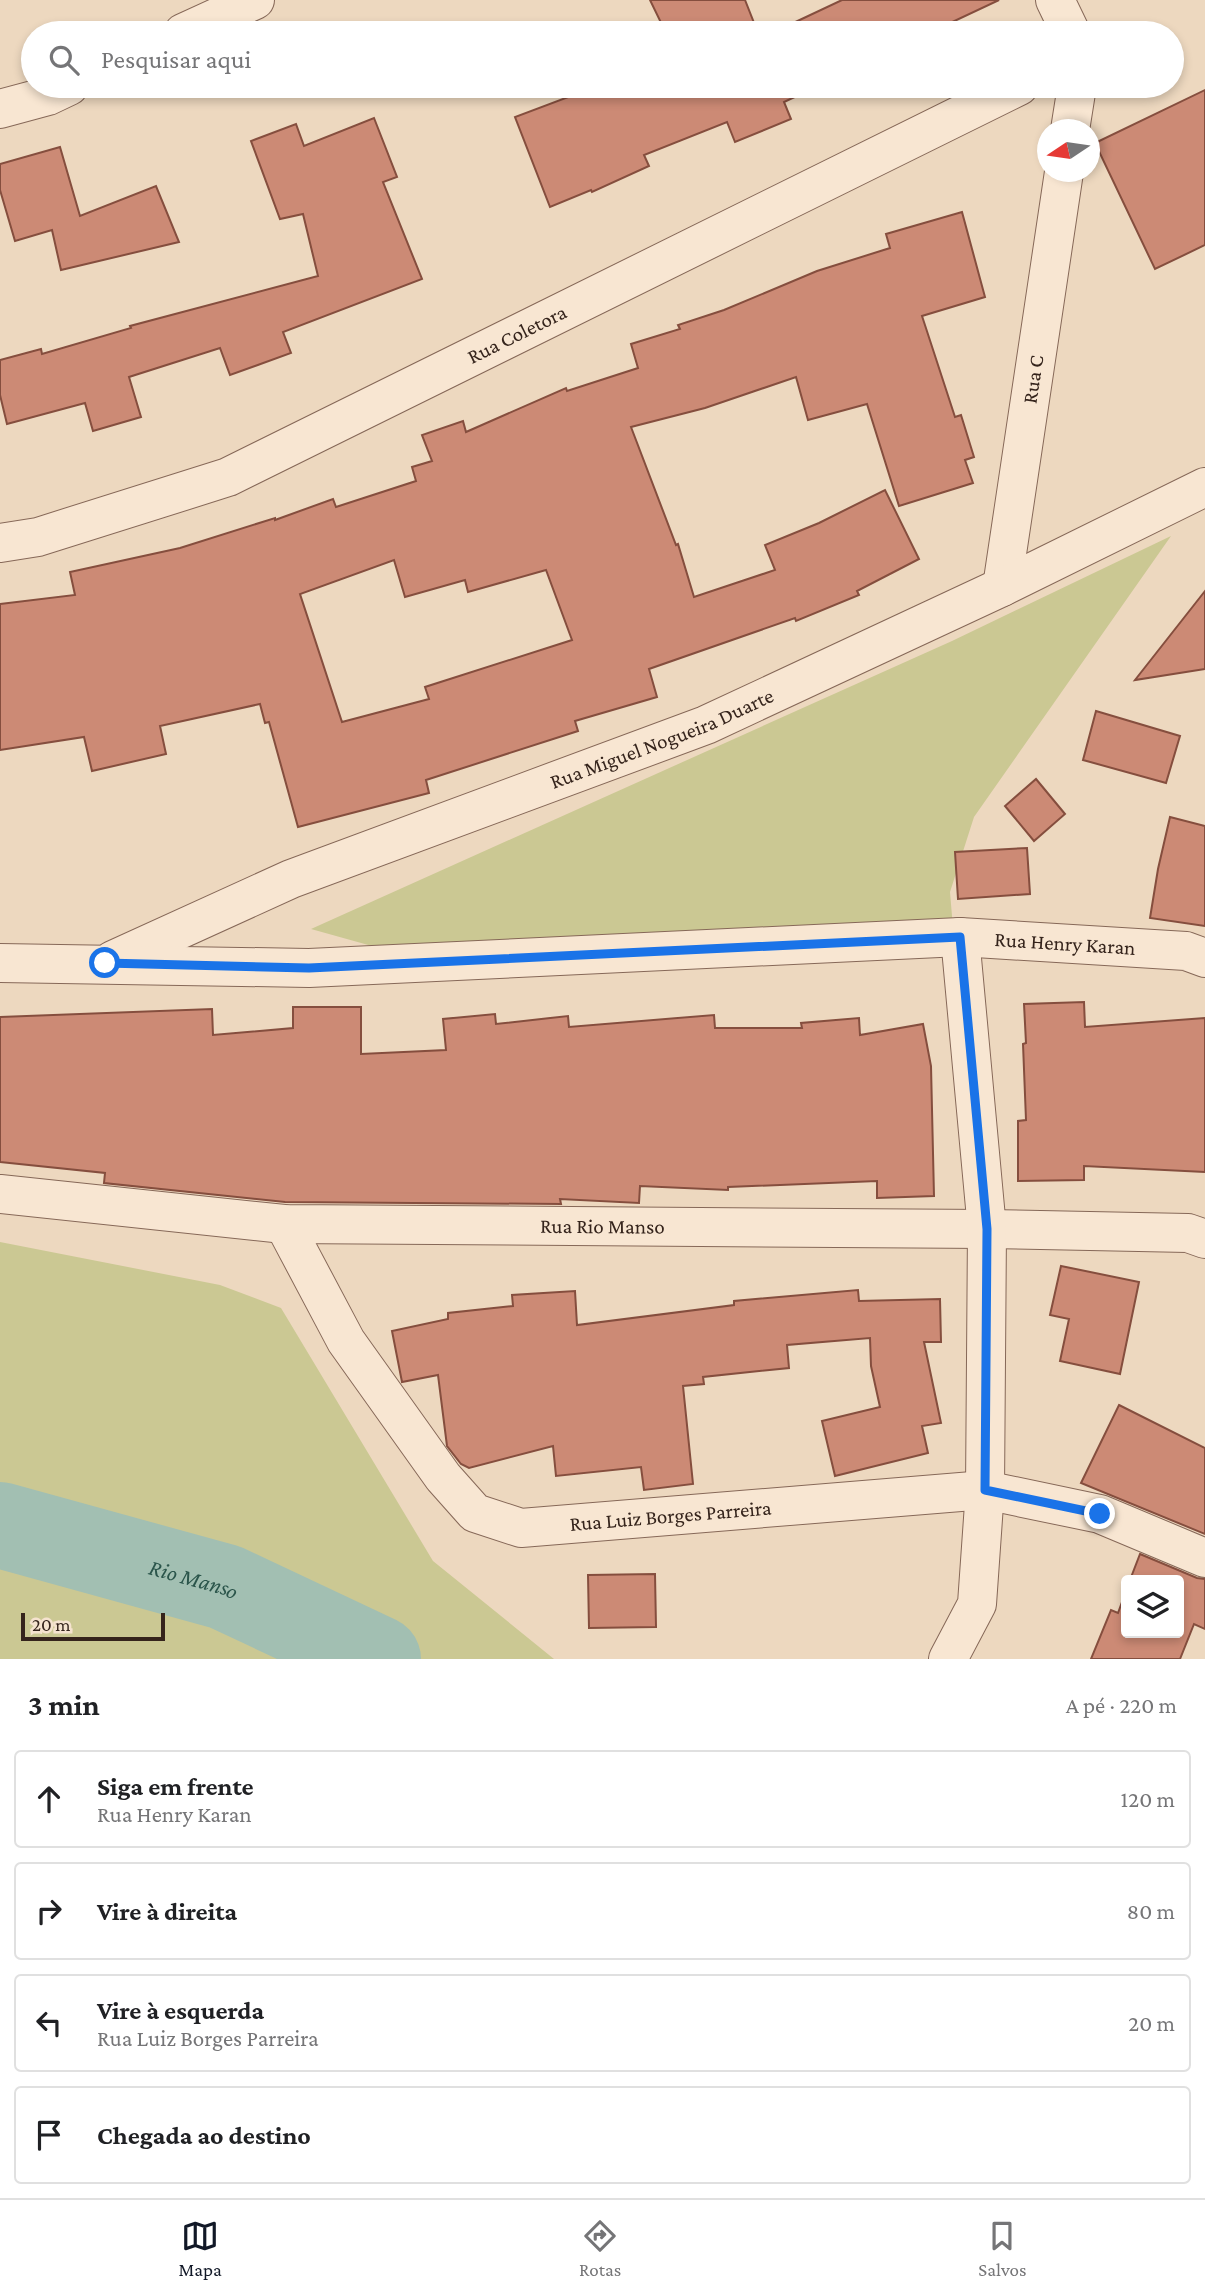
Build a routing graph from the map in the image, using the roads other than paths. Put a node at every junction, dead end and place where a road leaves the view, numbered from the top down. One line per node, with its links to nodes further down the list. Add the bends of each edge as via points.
1 (255, 0): 3 (street)
2 (1055, 0): 4 (street)
3 (209, 21)
4 (1065, 21)
5 (41, 98): 8 (street)
6 (995, 98): 12 (street, Rua Coletora, via 228,477 38,537)
7 (1075, 98): 9 (street)
8 (0, 109)
9 (1072, 119)
10 (1063, 182): 13 (street, Rua C)
11 (1205, 487): 13 (street, Rua Miguel Nogueira Duarte)
12 (0, 543)
13 (1002, 587): 17 (street, Rua Miguel Nogueira Duarte, via 706,725 291,880)
14 (960, 937): 15 (street, Rua Henry Karan, via 1186,951); 17 (street, Rua Henry Karan, via 309,968); 20 (street)
15 (1205, 958)
16 (0, 962): 17 (street, Rua Henry Karan)
17 (105, 963)
18 (0, 1194): 19 (street, Rua Rio Manso)
19 (284, 1224): 20 (street, Rua Rio Manso); 22 (street, Rua Luiz Borges Parreira, via 346,1340 443,1476 475,1513 521,1528)
20 (987, 1229): 21 (street, Rua Rio Manso, via 1188,1233); 22 (street)
21 (1205, 1239)
22 (985, 1490): 23 (street, Rua Luiz Borges Parreira, via 1100,1514); 24 (street, via 977,1604)
23 (1205, 1558)
24 (948, 1659)

